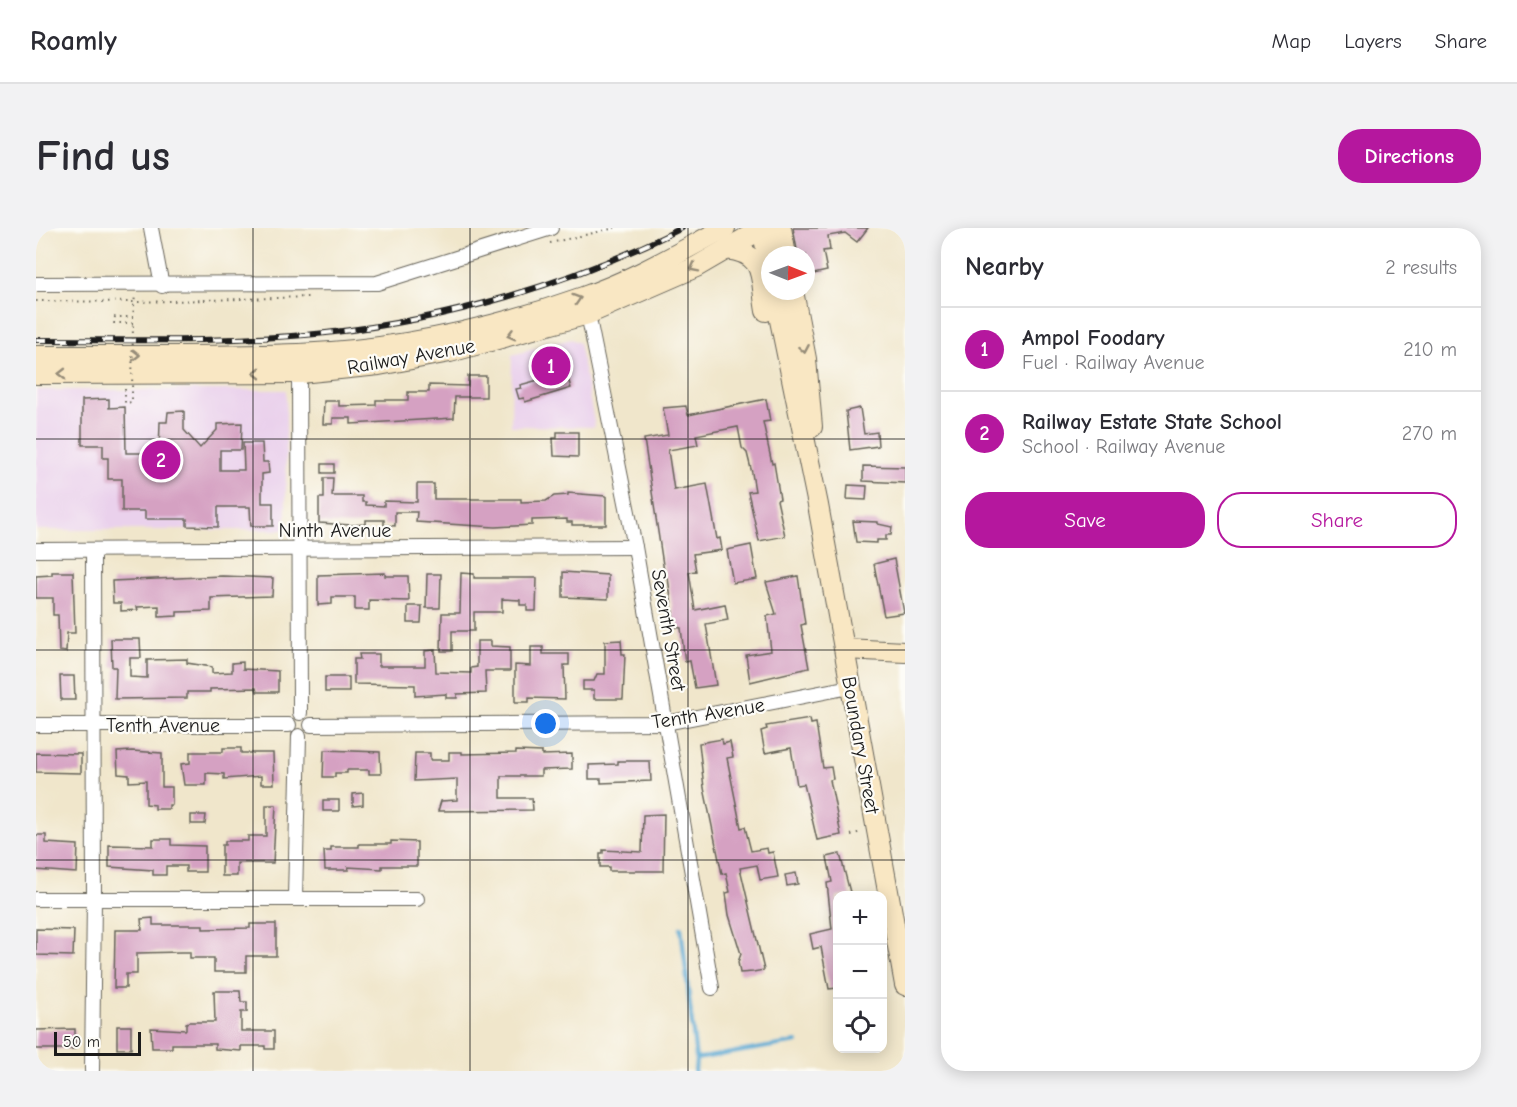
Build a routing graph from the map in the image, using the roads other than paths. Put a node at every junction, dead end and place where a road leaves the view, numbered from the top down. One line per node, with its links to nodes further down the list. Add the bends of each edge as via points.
1 (151, 228): 10 (street)
2 (551, 228): 10 (street, via 377,283)
3 (725, 228): 15 (main road, Railway Avenue, one-way to 3, via 346,350 442,335 521,317 632,278)
4 (762, 228): 6 (main road); 8 (main road, Railway Avenue)
5 (782, 228): 7 (main road)
6 (766, 246)
7 (785, 246)
8 (727, 249): 13 (main road, Railway Avenue, one-way to 13, via 644,292); 16 (main road, via 744,252 756,261 768,320)
9 (36, 284): 10 (street)
10 (162, 286)
11 (776, 300): 16 (main road, Boundary Street)
12 (795, 300): 18 (main road, Boundary Street, one-way to 18, via 806,359)
13 (588, 314): 15 (main road, Railway Avenue, one-way to 15, via 450,352 379,365); 19 (street, Seventh Street)
14 (36, 356): 15 (main road, Railway Avenue, one-way to 15)
15 (299, 363): 17 (main road, Railway Avenue, one-way to 17); 22 (street)
16 (790, 372): 18 (main road, Boundary Street)
17 (36, 374)
18 (818, 505): 23 (main road, Boundary Street)
19 (635, 547): 22 (street, Ninth Avenue); 27 (street, Seventh Street)
20 (36, 550): 21 (street, Ninth Avenue)
21 (93, 550): 22 (street, Ninth Avenue); 29 (street)
22 (301, 550): 26 (street)
23 (845, 649): 24 (main road); 25 (main road, Boundary Street)
24 (905, 652)
25 (850, 687): 27 (street, Tenth Avenue); 37 (main road, Boundary Street)
26 (300, 713): 30 (street, via 293,716); 31 (street, via 309,718)
27 (666, 723): 31 (street, Tenth Avenue); 38 (street, Seventh Street)
28 (36, 725): 29 (street, Tenth Avenue)
29 (92, 725): 30 (street, Tenth Avenue); 34 (street)
30 (289, 725): 32 (street)
31 (311, 725): 32 (street, via 308,733)
32 (299, 736): 33 (street)
33 (295, 897): 34 (street); 36 (street)
34 (94, 898): 35 (street); 39 (street)
35 (36, 899)
36 (417, 899)
37 (905, 985)
38 (712, 988)
39 (92, 1071)

